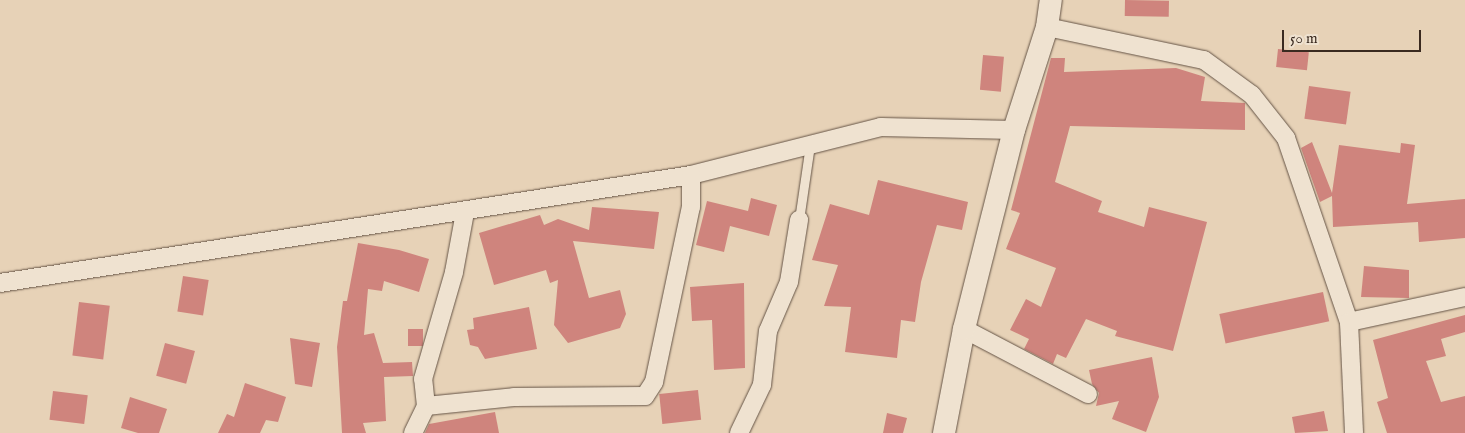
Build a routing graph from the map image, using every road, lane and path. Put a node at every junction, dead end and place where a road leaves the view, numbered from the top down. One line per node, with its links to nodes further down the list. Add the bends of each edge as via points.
1 (1051, 0): 2 (street)
2 (1047, 27): 3 (street); 10 (street, via 1204,60 1252,94 1286,138)
3 (1014, 130): 4 (street, via 881,127); 11 (street)
4 (810, 144): 5 (street); 7 (lane)
5 (691, 175): 6 (street); 13 (street, via 691,207 654,382 645,396 514,397)
6 (465, 212): 8 (street); 13 (street, via 454,272 423,379)
7 (799, 220): 15 (street, via 788,282 768,331 762,385)
8 (0, 283)
9 (1465, 297): 10 (street)
10 (1349, 322): 17 (street)
11 (964, 329): 12 (street); 16 (street)
12 (1088, 394)
13 (426, 406): 14 (street)
14 (413, 433)
15 (740, 433)
16 (944, 433)
17 (1354, 433)

